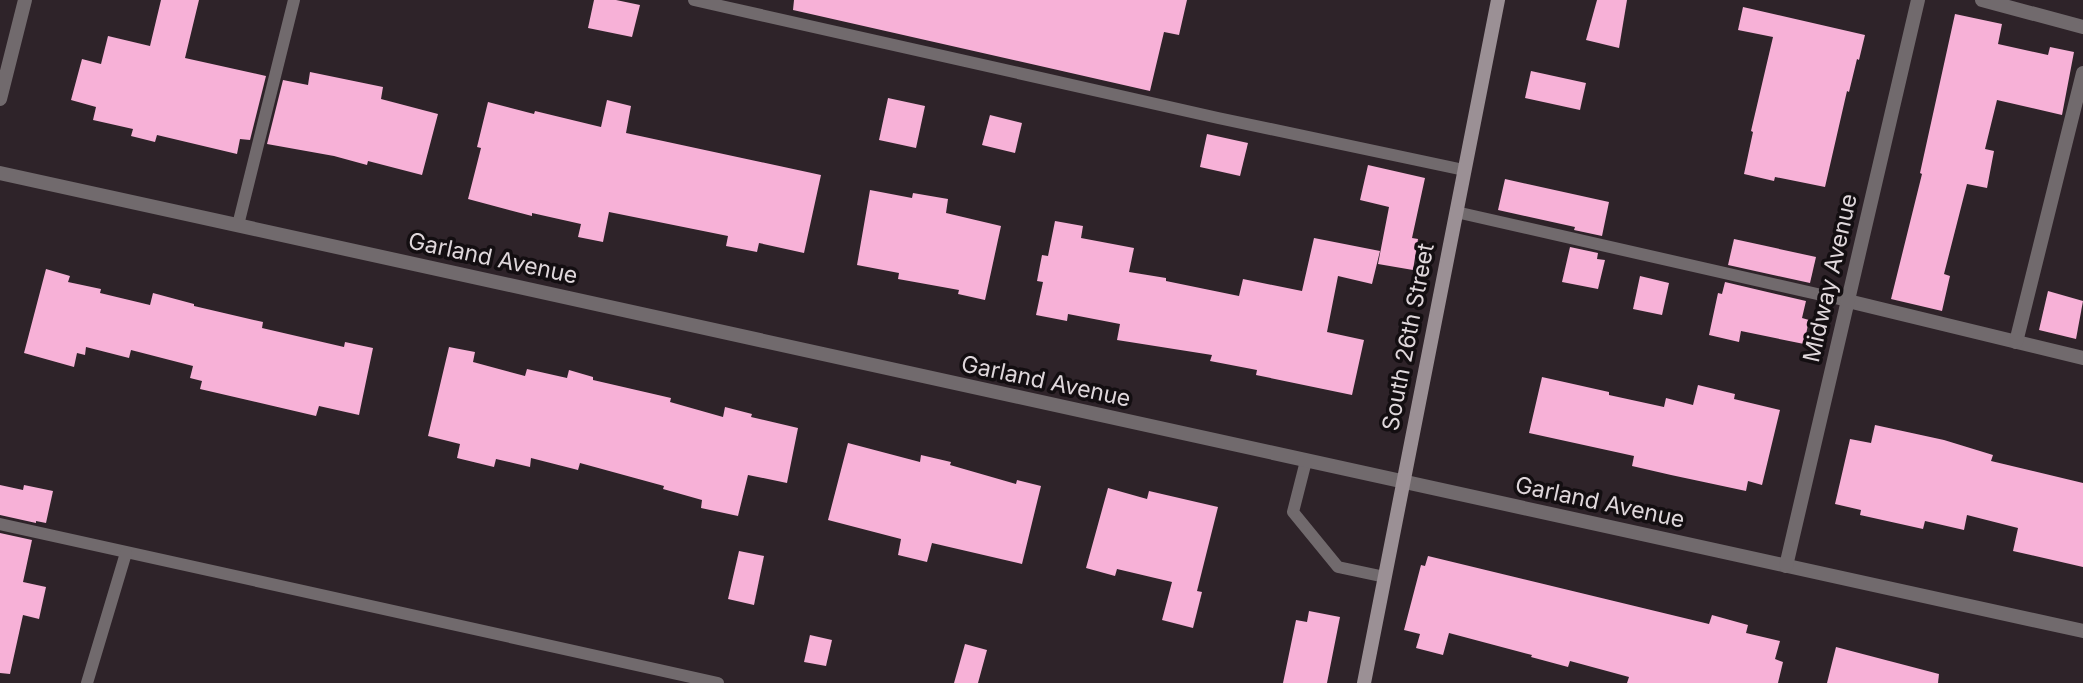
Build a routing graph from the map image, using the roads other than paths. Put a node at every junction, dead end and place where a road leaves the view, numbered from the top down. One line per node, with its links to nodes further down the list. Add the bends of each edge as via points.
1 (25, 0): 9 (street)
2 (294, 0): 13 (lane)
3 (694, 0): 10 (lane)
4 (1498, 0): 10 (street, South 26th Street)
5 (1917, 0): 14 (street, Midway Avenue)
6 (1982, 0): 7 (street)
7 (2083, 27)
8 (2083, 73): 15 (street)
9 (0, 99)
10 (1464, 170): 12 (street, South 26th Street)
11 (0, 173): 13 (street, Garland Avenue)
12 (1456, 212): 14 (lane); 18 (street, South 26th Street)
13 (238, 225): 17 (street, Garland Avenue)
14 (1848, 300): 15 (street); 21 (street, Midway Avenue)
15 (2016, 342): 16 (street)
16 (2083, 358)
17 (1306, 461): 18 (street, Garland Avenue); 22 (lane, via 1293,512 1338,568)
18 (1403, 483): 21 (street, Garland Avenue); 22 (street, South 26th Street)
19 (0, 524): 20 (lane)
20 (126, 553): 24 (lane); 25 (lane)
21 (1786, 566): 23 (street, Garland Avenue)
22 (1385, 577): 26 (street, South 26th Street)
23 (2083, 631)
24 (87, 683)
25 (718, 683)
26 (1364, 683)

